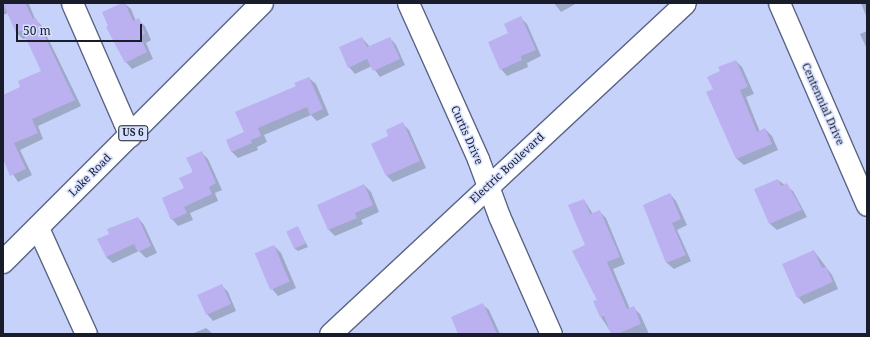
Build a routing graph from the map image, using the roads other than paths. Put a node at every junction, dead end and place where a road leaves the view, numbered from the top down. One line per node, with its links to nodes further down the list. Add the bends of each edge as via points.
1 (72, 3): 6 (street)
2 (262, 3): 6 (main road, Lake Road / US 6)
3 (408, 3): 7 (street, Curtis Drive)
4 (685, 3): 7 (street, Electric Boulevard)
5 (779, 3): 8 (street, Centennial Drive)
6 (130, 136): 9 (main road, Lake Road / US 6)
7 (488, 185): 12 (street, Electric Boulevard); 13 (street, Curtis Drive)
8 (867, 205)
9 (38, 228): 10 (main road, Lake Road / US 6); 11 (street)
10 (3, 262)
11 (86, 334)
12 (330, 334)
13 (551, 334)

